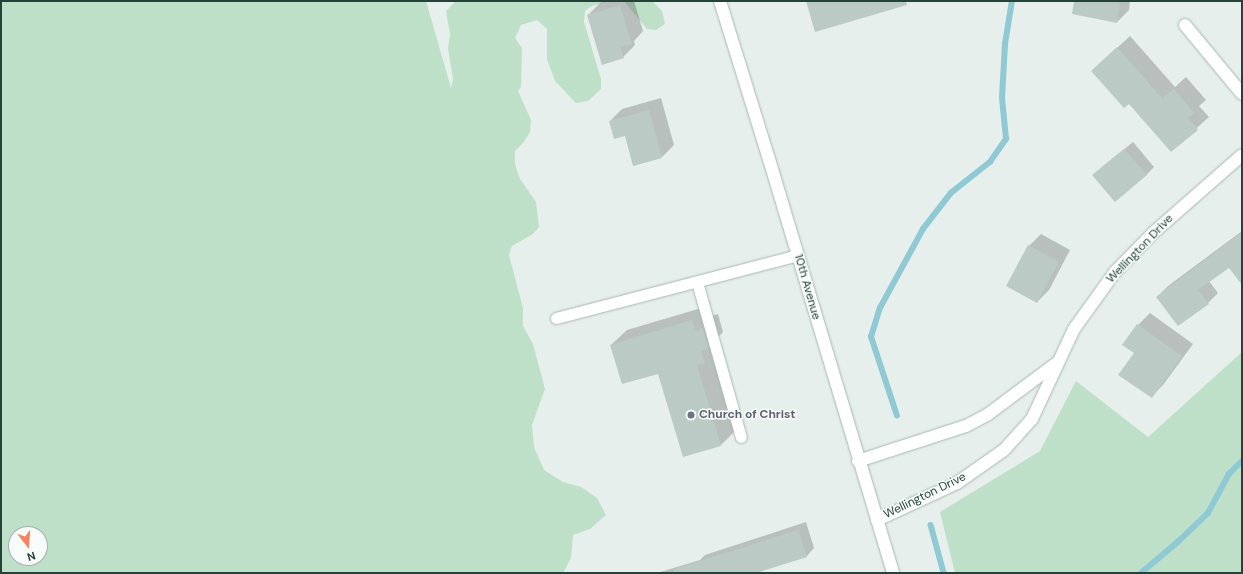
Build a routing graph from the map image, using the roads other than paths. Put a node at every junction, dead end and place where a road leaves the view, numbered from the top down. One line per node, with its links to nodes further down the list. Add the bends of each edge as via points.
1 (720, 1): 5 (street, 10th Avenue)
2 (1185, 25): 3 (street)
3 (1242, 94)
4 (1242, 155): 8 (street, Wellington Drive, via 1153,233 1116,272 1074,329)
5 (798, 255): 6 (lane); 10 (street, 10th Avenue)
6 (697, 282): 7 (lane); 9 (lane)
7 (556, 318)
8 (1059, 361): 10 (street, Wellington Drive, via 987,415 966,426); 11 (street, Wellington Drive, via 1032,419 1004,450 957,483)
9 (740, 437)
10 (858, 461): 11 (street, 10th Avenue)
11 (877, 520): 12 (street, 10th Avenue)
12 (893, 573)

